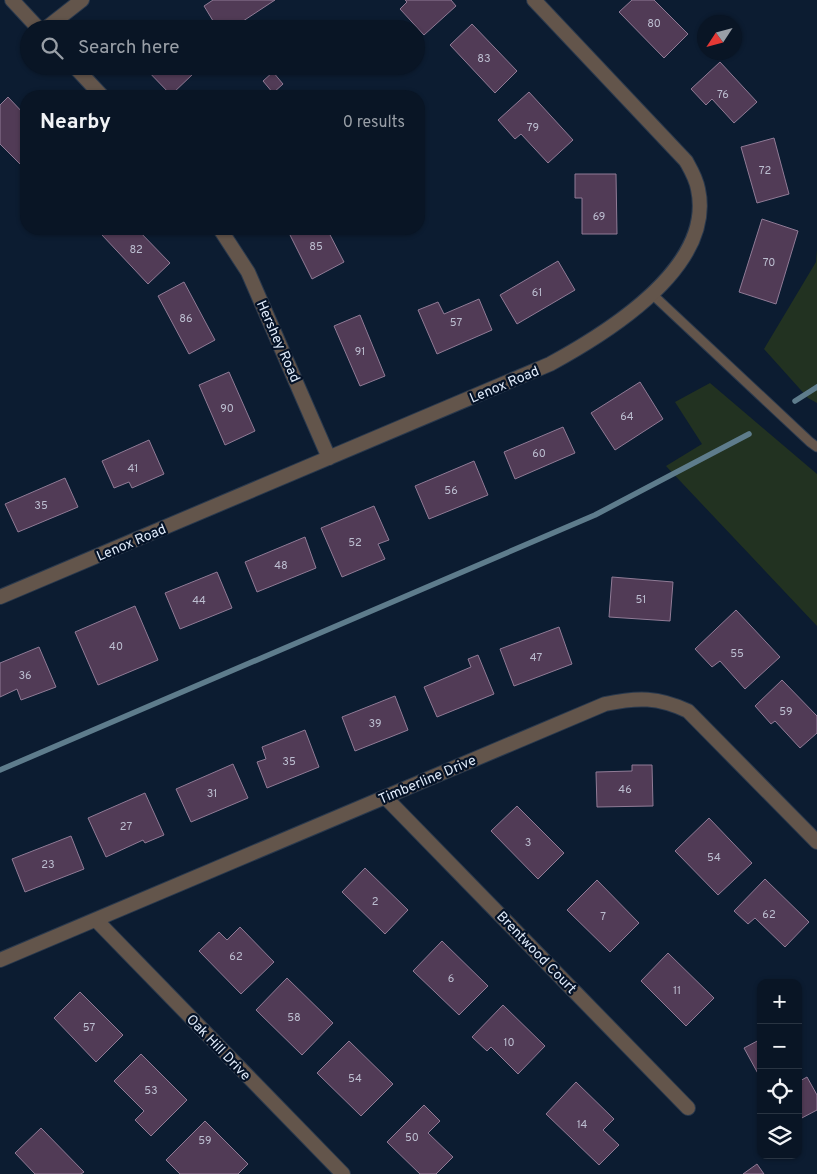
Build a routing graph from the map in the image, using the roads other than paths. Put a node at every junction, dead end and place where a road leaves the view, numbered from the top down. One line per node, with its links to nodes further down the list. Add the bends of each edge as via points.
1 (12, 0): 4 (street)
2 (82, 0): 5 (street)
3 (534, 0): 9 (street, Lenox Road, via 686,161 695,178 699,212 689,248 676,269)
4 (31, 20)
5 (56, 20)
6 (82, 75): 7 (street)
7 (96, 90)
8 (224, 235): 11 (street, Hershey Road, via 248,272)
9 (652, 294): 10 (lane); 11 (street, Lenox Road, via 621,320 550,364)
10 (817, 446)
11 (329, 458): 12 (street, Lenox Road)
12 (0, 597)
13 (385, 797): 14 (street, Timberline Drive, via 605,704 650,698 688,711); 15 (street, Timberline Drive); 17 (street, Brentwood Court)
14 (817, 842)
15 (96, 920): 16 (street, Timberline Drive); 18 (street, Oak Hill Drive)
16 (0, 960)
17 (688, 1108)
18 (343, 1174)

